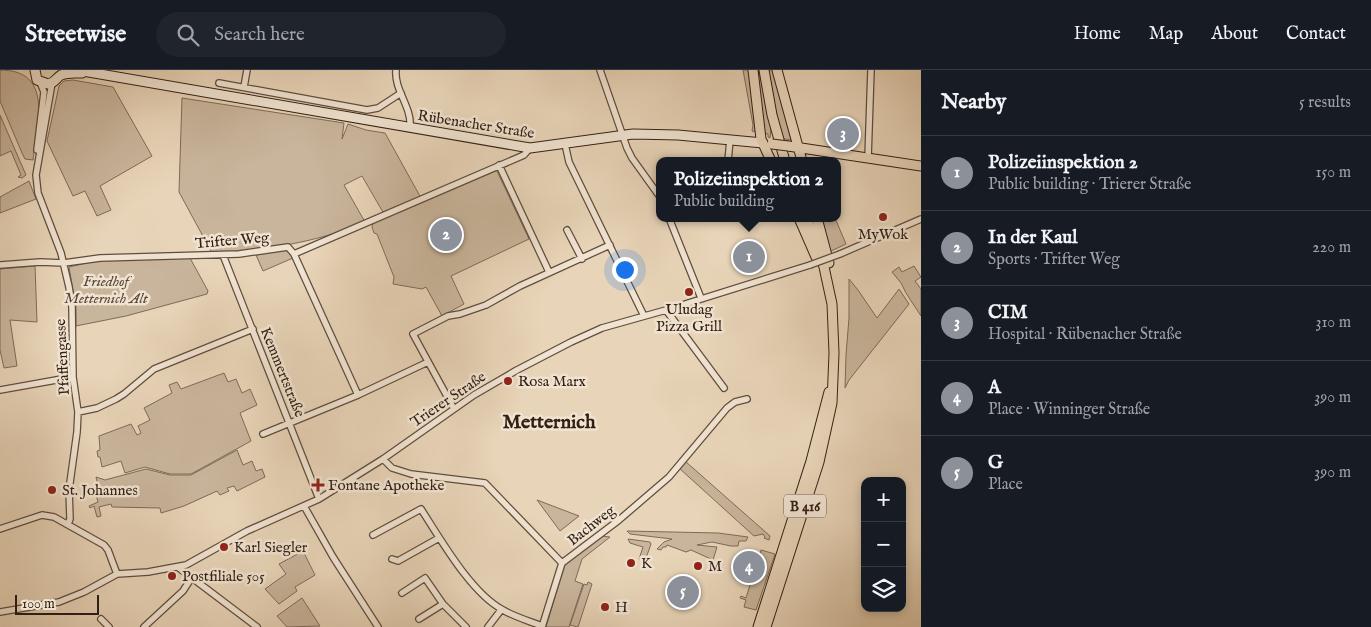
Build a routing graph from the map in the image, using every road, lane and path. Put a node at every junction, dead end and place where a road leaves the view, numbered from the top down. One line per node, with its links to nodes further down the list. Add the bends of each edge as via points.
1 (77, 70): 10 (main road, Rübenacher Straße)
2 (247, 70): 14 (street)
3 (396, 70): 15 (street)
4 (600, 70): 17 (street)
5 (753, 70): 20 (main road)
6 (764, 70): 25 (main road)
7 (777, 70): 22 (main road)
8 (871, 70): 27 (street)
9 (34, 71): 12 (main road)
10 (87, 73): 11 (main road, Rübenacher Straße, via 67,73); 16 (main road, Rübenacher Straße)
11 (56, 77): 12 (main road, Rübenacher Straße, via 44,84); 28 (street, Pfaffengasse)
12 (40, 82): 28 (street, Pfaffengasse, via 44,92)
13 (219, 83): 14 (street, Rübenacher Straße)
14 (244, 87): 15 (street, Rübenacher Straße, via 370,110)
15 (401, 93): 16 (street, via 410,119)
16 (406, 127): 21 (main road, Rübenacher Straße)
17 (622, 135): 18 (main road, Rübenacher Straße, via 672,134); 19 (main road, Rübenacher Straße); 31 (street, via 632,158)
18 (730, 140): 20 (main road, Rübenacher Straße); 23 (street)
19 (565, 144): 21 (main road, Rübenacher Straße); 38 (street, via 569,162)
20 (767, 144): 22 (main road, Rübenacher Straße, bridge); 24 (main road)
21 (530, 148): 29 (street, via 524,155)
22 (798, 148): 26 (main road); 27 (main road, Rübenacher Straße)
23 (727, 157)
24 (771, 157)
25 (784, 157)
26 (801, 157)
27 (868, 158): 30 (main road, Rübenacher Straße)
28 (37, 162): 42 (street, Pfaffengasse, via 38,191)
29 (499, 165): 39 (street); 44 (street)
30 (921, 166)
31 (656, 191)
32 (921, 219): 46 (street, Trierer Straße, bridge, via 810,265)
33 (671, 222): 46 (street)
34 (801, 222): 45 (main road, via 821,273)
35 (809, 222): 45 (main road, B 416)
36 (818, 222): 45 (main road, B 416, via 829,265)
37 (567, 230): 41 (street)
38 (610, 245): 41 (street); 48 (street)
39 (294, 254): 40 (street, Trifter Weg, via 288,246); 55 (street)
40 (223, 255): 42 (street, Trifter Weg, via 100,258); 49 (street, Kemmertstraße)
41 (582, 259): 44 (street)
42 (64, 263): 43 (street, Trifter Weg); 51 (street, Pfaffengasse, via 72,307)
43 (0, 265)
44 (549, 272): 50 (street, via 486,305 448,316 413,334)
45 (828, 282): 52 (main road, B 416, via 834,335)
46 (701, 298): 47 (street, Trierer Straße)
47 (666, 310): 48 (street, Trierer Straße); 53 (street)
48 (644, 316): 57 (street, Trierer Straße, via 602,328 571,342 517,370)
49 (252, 329): 58 (street, via 154,369 116,399); 59 (street, Kemmertstraße)
50 (428, 362): 55 (street); 57 (street)
51 (73, 377): 54 (street); 58 (street, Pfaffengasse)
52 (832, 382): 86 (main road, B 416, via 812,461); 87 (main road, B 416, via 831,414 819,462)
53 (724, 388)
54 (0, 390)
55 (358, 395): 59 (street)
56 (746, 399): 69 (street, Bachweg, via 727,408 669,478)
57 (454, 409): 61 (street, Trierer Straße)
58 (78, 412): 64 (street, Pfaffengasse)
59 (290, 424): 60 (street); 62 (street, Kemmertstraße)
60 (263, 434)
61 (383, 459): 62 (street, Trierer Straße); 69 (street, Bachweg, via 392,468 411,474 485,484)
62 (319, 499): 63 (street, Trierer Straße)
63 (304, 506): 70 (street, Trierer Straße); 83 (street)
64 (68, 524): 65 (street, via 54,516 42,515); 71 (street, via 104,545)
65 (0, 529)
66 (373, 535): 67 (street, via 421,509)
67 (439, 538): 68 (street, via 398,561); 75 (street, via 471,581)
68 (392, 560)
69 (562, 563): 79 (street)
70 (179, 568): 71 (street, Trierer Straße); 72 (street)
71 (117, 574): 76 (street, Trierer Straße, via 59,602)
72 (192, 577): 81 (street); 82 (street)
73 (402, 593): 74 (street, via 425,578)
74 (443, 604): 78 (street); 84 (street)
75 (501, 610): 79 (street); 85 (street)
76 (0, 612)
77 (101, 619): 80 (street)
78 (419, 619)
79 (542, 626)
80 (109, 627)
81 (144, 627)
82 (257, 627)
83 (378, 627)
84 (464, 627)
85 (488, 627)
86 (758, 627)
87 (766, 627)

